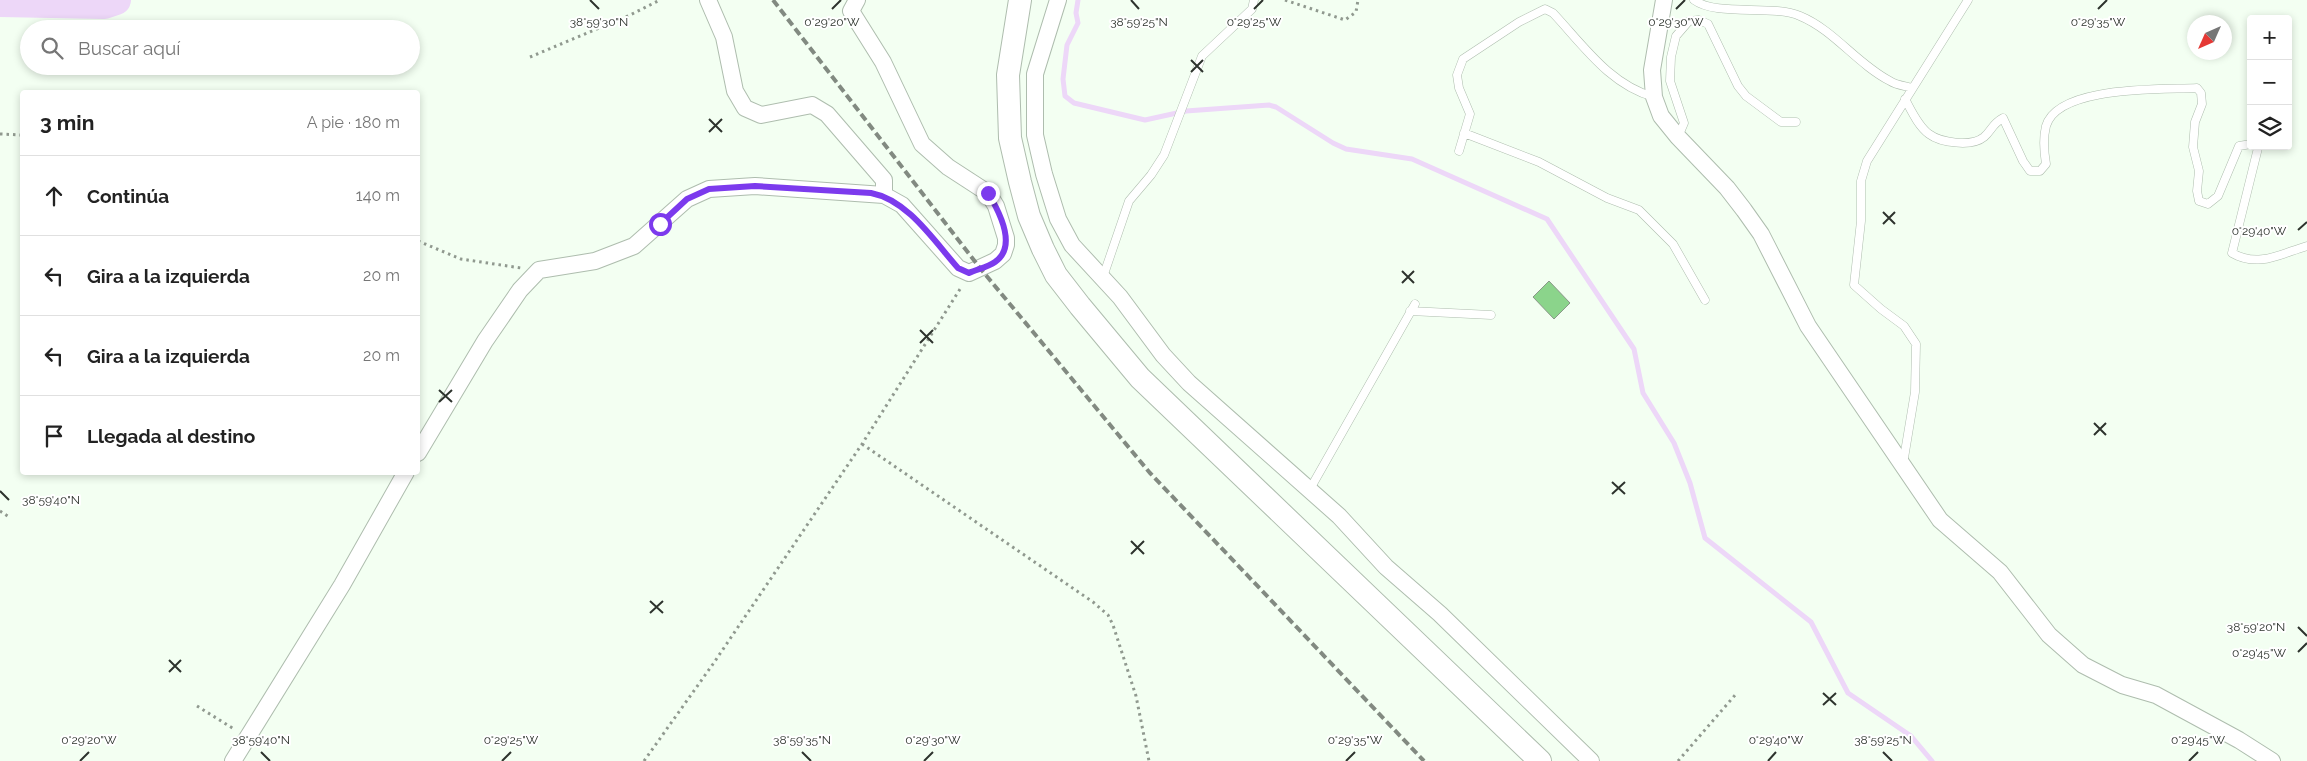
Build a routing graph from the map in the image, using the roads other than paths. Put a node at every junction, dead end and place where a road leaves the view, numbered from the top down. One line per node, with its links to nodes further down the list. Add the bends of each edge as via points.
1 (708, 0): 18 (street, via 724,37 736,91 745,108 762,115 812,106 827,114 884,180)
2 (1020, 0): 30 (main road, via 1008,75 1010,138 1030,216 1056,275 1140,378)
3 (1058, 0): 20 (street, via 1034,74 1035,135 1058,219 1072,245)
4 (1254, 0): 20 (lane, via 1252,9 1202,56 1164,155 1152,176 1129,201)
5 (1664, 0): 10 (street, via 1652,70)
6 (1694, 0): 9 (lane, via 1699,4 1724,8 1799,16 1828,33 1890,82)
7 (1968, 0): 9 (lane)
8 (850, 4): 18 (street, via 883,62 922,144 948,167 988,193 996,206 1006,238 1003,254 995,262 969,273 958,268 902,205)
9 (1912, 88): 11 (lane)
10 (1654, 97): 13 (lane, via 1642,94 1595,61 1554,13 1545,9 1463,59 1457,75 1458,88 1470,114); 14 (street, via 1661,116)
11 (1905, 99): 15 (lane, via 1929,134 1954,143 1974,142 1984,137 1993,123 2003,118 2022,161 2030,171 2040,171 2046,164 2047,124 2061,107 2094,94 2197,88 2202,104 2195,122 2194,147 2199,171 2197,191 2200,201 2208,204 2218,196 2239,146); 26 (lane, via 1867,161 1861,181 1861,221 1854,285 1904,326 1916,344 1915,392)
12 (1796, 122): 14 (lane, via 1781,122 1746,96 1708,24 1699,20 1689,21 1676,36 1670,57 1670,81 1684,123)
13 (1464, 133): 17 (lane); 21 (lane, via 1539,162 1607,198 1639,210 1673,244)
14 (1678, 137): 26 (street, via 1727,188 1761,234 1808,326)
15 (2247, 145)
16 (2258, 150): 19 (lane, via 2232,252 2244,260 2263,260)
17 (1459, 151)
18 (884, 195): 25 (street, via 755,186 709,189 687,199 634,246 595,261 538,270 520,290 485,342)
19 (2307, 246)
20 (1102, 279): 28 (street, via 1189,382)
21 (1705, 300)
22 (1415, 304): 23 (lane)
23 (1410, 311): 24 (lane); 28 (lane)
24 (1491, 316)
25 (420, 450)
26 (1903, 467): 32 (street, via 1940,520 2000,572 2035,620 2083,665 2103,676 2156,695)
27 (404, 475): 29 (street, via 342,585)
28 (1310, 490): 31 (street, via 1386,567 1446,620)
29 (233, 761)
30 (1540, 761)
31 (1591, 761)
32 (2272, 761)

